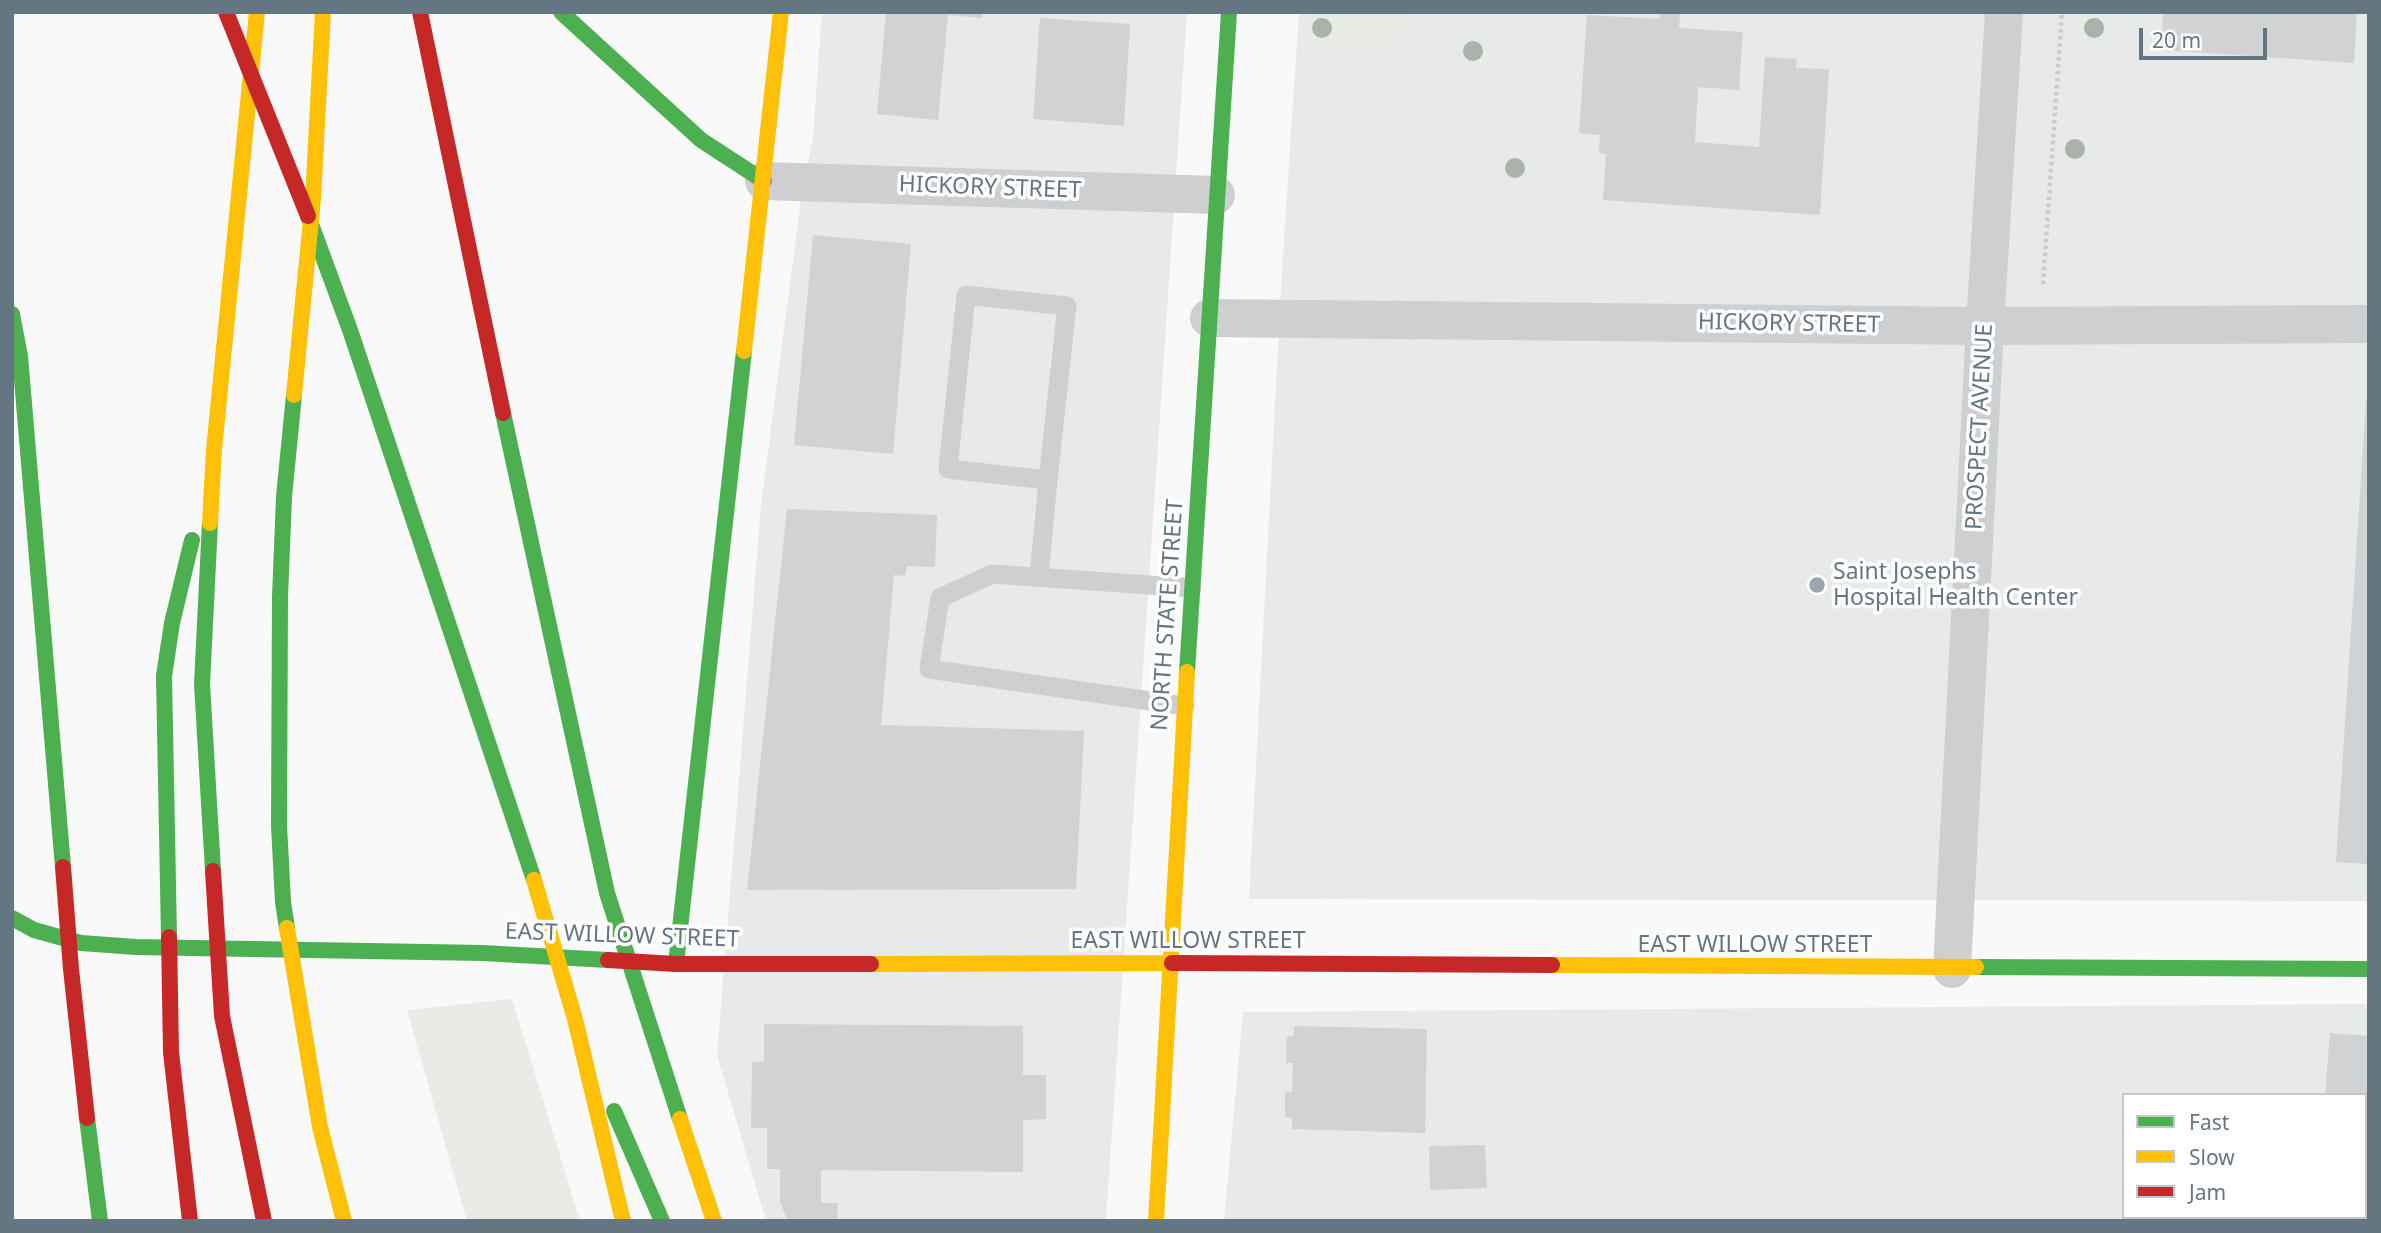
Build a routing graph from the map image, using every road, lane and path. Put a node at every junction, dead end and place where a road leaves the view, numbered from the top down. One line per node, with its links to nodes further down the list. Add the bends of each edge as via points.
1 (226, 12): 27 (main road, via 350,330 534,881)
2 (257, 12): 17 (main road)
3 (323, 12): 31 (main road, via 313,199 284,497 279,811 283,902 320,1128)
4 (420, 12): 34 (main road, via 607,893)
5 (561, 12): 10 (main road, via 701,140)
6 (781, 12): 10 (main road)
7 (1228, 12): 11 (main road, NORTH STATE STREET)
8 (2004, 12): 15 (street, PROSPECT AVENUE)
9 (2062, 12): 16 (path)
10 (764, 181): 11 (street, HICKORY STREET); 24 (main road)
11 (1216, 195): 13 (main road, NORTH STATE STREET)
12 (12, 314): 28 (main road, via 20,356 71,969)
13 (1209, 318): 15 (street, HICKORY STREET); 20 (main road, NORTH STATE STREET)
14 (2369, 324): 16 (street, HICKORY STREET)
15 (1985, 326): 16 (street, HICKORY STREET); 25 (street, PROSPECT AVENUE)
16 (2040, 326)
17 (214, 450): 29 (main road, via 172,623 164,676 170,1052); 30 (main road, via 202,684 222,1016)
18 (1048, 480): 18 (lane, via 1068,306 966,295 948,469); 19 (lane)
19 (1039, 578): 20 (lane); 21 (lane, via 992,574 940,598 929,669)
20 (1192, 588): 21 (main road, NORTH STATE STREET)
21 (1185, 706): 23 (main road, NORTH STATE STREET)
22 (12, 918): 24 (main road, EAST WILLOW STREET, via 34,930 81,943 136,947 483,953)
23 (1170, 963): 24 (main road, EAST WILLOW STREET); 25 (main road, EAST WILLOW STREET); 35 (main road, NORTH STATE STREET)
24 (676, 964)
25 (1952, 969): 26 (main road, EAST WILLOW STREET)
26 (2369, 969)
27 (575, 1019): 32 (main road); 33 (main road)
28 (100, 1221)
29 (190, 1221)
30 (264, 1221)
31 (344, 1221)
32 (623, 1221)
33 (662, 1221)
34 (714, 1221)
35 (1156, 1221)

